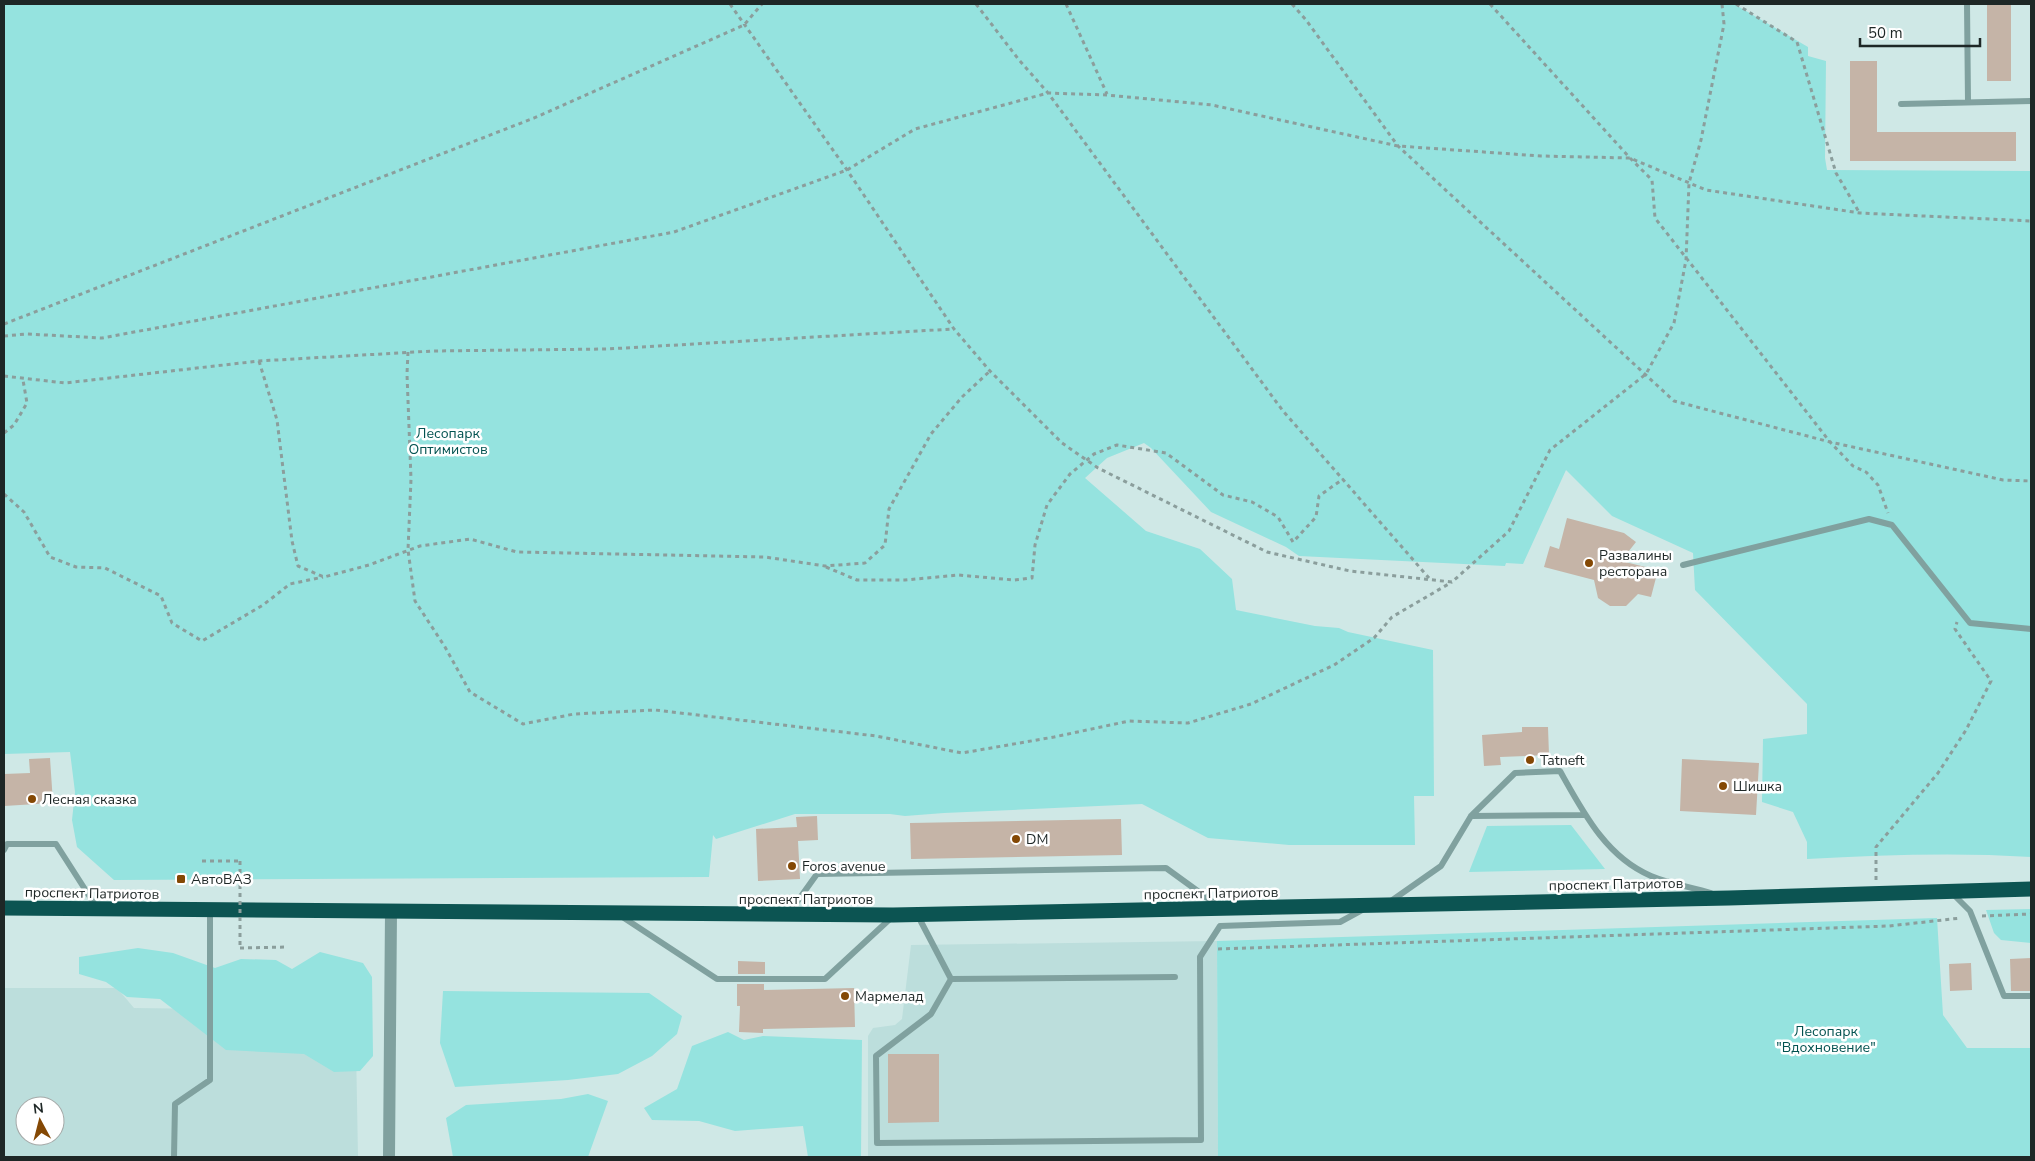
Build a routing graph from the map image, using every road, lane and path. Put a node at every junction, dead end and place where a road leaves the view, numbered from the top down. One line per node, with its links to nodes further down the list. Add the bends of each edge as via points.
1 (730, 4): 10 (path)
2 (762, 4): 10 (path)
3 (976, 4): 11 (path)
4 (1066, 4): 12 (path)
5 (1292, 4): 16 (path)
6 (1490, 4): 17 (path)
7 (1722, 4): 19 (path, via 1724,24)
8 (1736, 4): 20 (path, via 1797,42 1836,173)
9 (1967, 4): 14 (lane)
10 (744, 24): 18 (path); 23 (path, via 534,118)
11 (1048, 92): 12 (path); 18 (path, via 915,129); 35 (path, via 1283,411)
12 (1107, 95): 16 (path, via 1212,105)
13 (2031, 101): 14 (lane)
14 (1968, 102): 15 (lane)
15 (1901, 104)
16 (1398, 146): 17 (path, via 1541,156); 29 (path)
17 (1630, 158): 19 (path); 22 (path, via 1652,180 1655,218)
18 (847, 170): 24 (path); 25 (path, via 674,232 102,338)
19 (1689, 183): 20 (path, via 1706,190); 22 (path)
20 (1860, 213): 21 (path)
21 (2031, 221)
22 (1686, 260): 29 (path, via 1674,323); 33 (path)
23 (4, 324)
24 (954, 330): 26 (path, via 607,349); 28 (path)
25 (4, 336)
26 (408, 352): 27 (path); 39 (path, via 411,479)
27 (259, 361): 31 (path, via 65,383); 42 (path, via 277,420 298,566)
28 (990, 371): 34 (path, via 1062,443); 41 (path, via 962,397 931,434 889,509 884,545 865,563)
29 (1646, 374): 33 (path, via 1674,401); 44 (path, via 1550,450 1510,530)
30 (4, 376): 31 (path)
31 (23, 380): 32 (path, via 26,403 14,425)
32 (4, 433)
33 (1830, 442): 36 (path, via 2003,480); 38 (path, via 1853,466 1866,472 1878,485)
34 (1087, 460): 35 (path, via 1117,445 1166,453 1223,495 1252,502 1278,517 1293,542 1316,517 1319,496); 41 (path, via 1070,474 1047,505 1035,545 1032,578 1014,580 958,575 857,580); 43 (path, via 1267,552 1350,571)
35 (1343, 479): 43 (path)
36 (2031, 481)
37 (4, 494): 42 (path, via 24,512 50,557 76,567 105,568 161,596 172,623 202,641 255,610 290,584)
38 (1892, 524): 40 (lane, via 1869,519); 45 (lane)
39 (408, 550): 41 (path, via 470,539 517,552 765,557); 42 (path); 44 (path, via 415,601 470,692 523,724 574,714 655,710 876,736 962,753 1129,721 1188,723 1252,704 1334,665 1374,638 1392,617)
40 (1683, 565)
41 (825, 566)
42 (324, 577)
43 (1429, 578): 44 (path)
44 (1452, 582)
45 (1960, 611): 46 (lane, via 1970,622); 53 (path, via 1954,629 1991,681 1966,730 1938,773 1876,847)
46 (2031, 629)
47 (1584, 815): 48 (lane); 48 (lane, via 1560,771 1515,773); 54 (lane, via 1616,855 1651,876)
48 (1471, 816): 55 (lane, via 1441,866)
49 (4, 850): 58 (lane, via 7,844 56,844)
50 (202, 861): 68 (path, bridge, via 240,861 240,948)
51 (2031, 889): 52 (highway, проспект Патриотов)
52 (1951, 892): 53 (highway, проспект Патриотов); 67 (lane)
53 (1875, 893): 54 (highway, проспект Патриотов)
54 (1729, 898): 55 (highway, проспект Патриотов)
55 (1387, 904): 56 (highway, проспект Патриотов)
56 (1371, 905): 59 (highway, проспект Патриотов); 69 (lane, via 1340,922 1220,926)
57 (4, 908): 58 (highway, проспект Патриотов)
58 (98, 909): 60 (highway, проспект Патриотов)
59 (1223, 909): 64 (highway, проспект Патриотов); 65 (lane, via 1166,868 1156,868 817,874)
60 (210, 910): 61 (highway, проспект Патриотов); 73 (lane, via 210,1080 175,1104)
61 (391, 912): 62 (highway, проспект Патриотов); 74 (street)
62 (618, 914): 65 (highway, проспект Патриотов); 66 (lane, via 717,979 825,979)
63 (2031, 914): 67 (path)
64 (917, 915): 66 (highway, проспект Патриотов); 71 (lane)
65 (786, 916): 66 (highway, проспект Патриотов)
66 (893, 916)
67 (1973, 916): 69 (path, via 1889,926 1231,948); 72 (lane, via 2004,996)
68 (287, 947)
69 (1202, 952): 71 (lane, via 1201,1140 876,1143 876,1056 931,1014)
70 (1175, 977): 71 (lane)
71 (951, 979)
72 (2031, 996)
73 (174, 1157)
74 (389, 1157)

